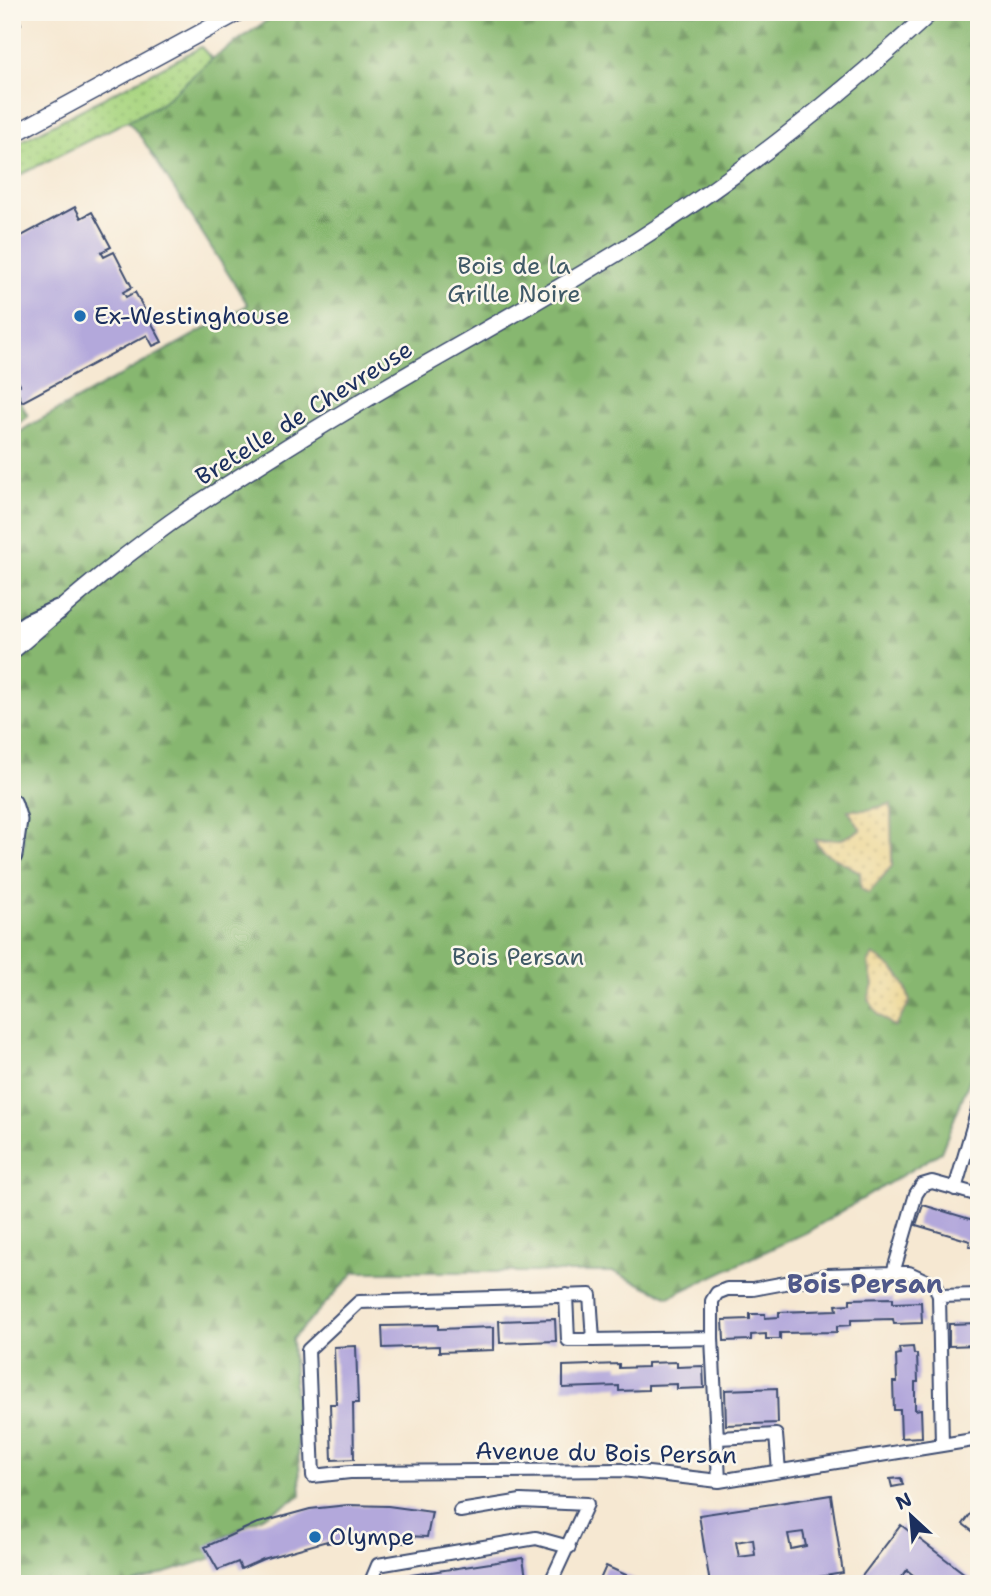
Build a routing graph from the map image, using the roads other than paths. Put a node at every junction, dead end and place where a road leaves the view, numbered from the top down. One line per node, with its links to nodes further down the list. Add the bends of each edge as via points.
1 (239, 12): 3 (main road)
2 (931, 12): 4 (main road, Bretelle de Chevreuse, via 863,75 719,186 638,240 406,375 192,509)
3 (12, 135)
4 (58, 610): 5 (highway); 6 (main road, Bretelle de Chevreuse)
5 (12, 635)
6 (12, 651)
7 (12, 804): 8 (highway, via 17,820)
8 (12, 855)
9 (979, 1107): 10 (street)
10 (955, 1189): 11 (street); 12 (street, via 932,1182 922,1185)
11 (979, 1195)
12 (893, 1273): 15 (street, via 909,1273 935,1284); 16 (street, via 828,1275 753,1289 727,1289 712,1301)
13 (566, 1295): 17 (street, via 590,1295); 17 (street, via 568,1340); 22 (street, Avenue du Bois Persan, via 359,1301 308,1350 313,1476 622,1471)
14 (979, 1295): 15 (street)
15 (939, 1296): 20 (street)
16 (712, 1338): 17 (street); 18 (street)
17 (593, 1340)
18 (718, 1438): 21 (street, via 776,1435); 22 (street)
19 (979, 1439): 20 (street, Avenue du Bois Persan)
20 (942, 1445): 21 (street, Avenue du Bois Persan)
21 (779, 1471): 22 (street, Avenue du Bois Persan)
22 (719, 1480)
23 (460, 1511): 24 (street, via 521,1501 587,1504)
24 (569, 1547): 27 (street, via 536,1538 378,1564); 28 (street)
25 (272, 1584): 26 (street)
26 (286, 1584)
27 (370, 1584)
28 (550, 1584)

